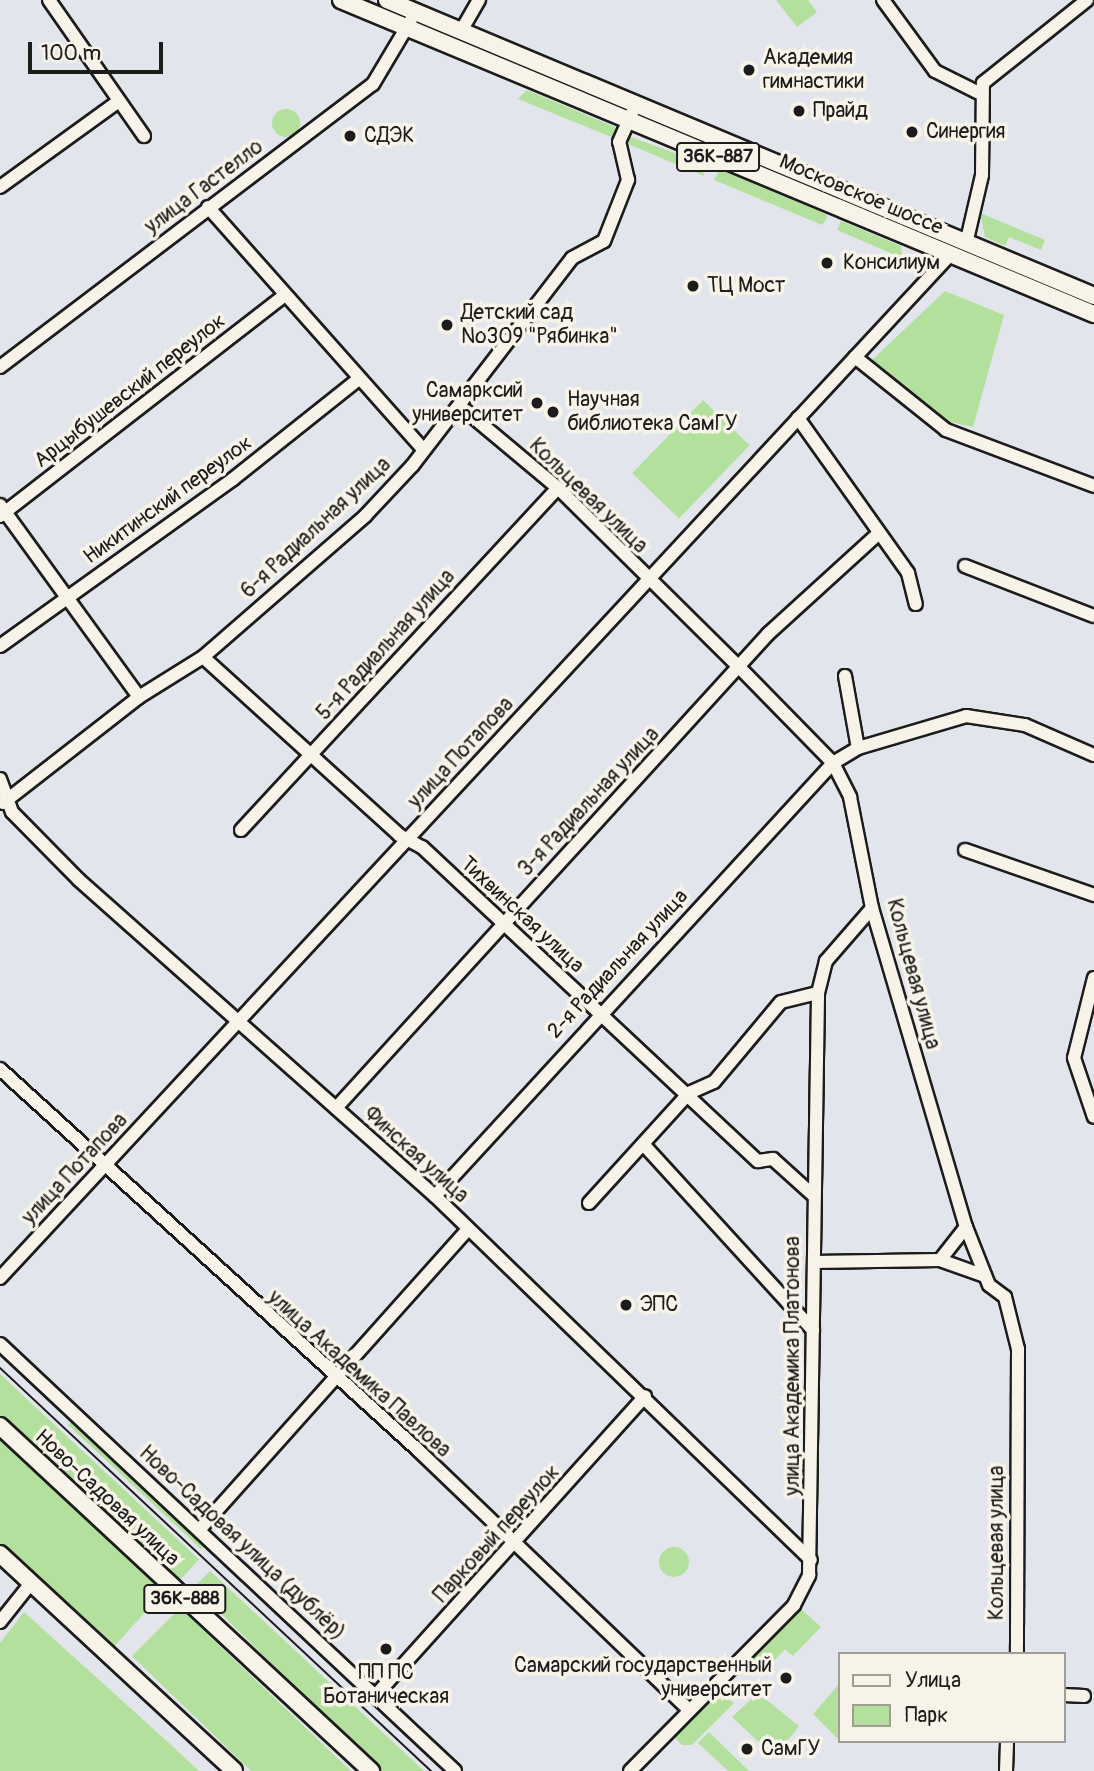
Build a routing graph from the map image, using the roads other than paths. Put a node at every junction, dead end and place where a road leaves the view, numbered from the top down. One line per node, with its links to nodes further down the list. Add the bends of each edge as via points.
1 (49, 0): 11 (street)
2 (341, 0): 8 (main road, Московское шоссе / 36К-887)
3 (363, 0): 8 (main road, Московское шоссе / 36К-887)
4 (387, 0): 9 (main road, Московское шоссе / 36К-887)
5 (479, 0): 9 (street)
6 (883, 0): 10 (street, via 935,71)
7 (1087, 0): 10 (street)
8 (409, 24): 12 (main road, Московское шоссе / 36К-887); 15 (street, улица Гастелло, via 373,84)
9 (461, 31): 16 (main road, Московское шоссе / 36К-887)
10 (979, 93): 16 (street, via 982,175)
11 (119, 101): 13 (street); 14 (street)
12 (630, 117): 16 (main road, Московское шоссе / 36К-887); 24 (street, 6-я Радиальная улица, via 619,142 628,180 604,241 572,258)
13 (144, 136)
14 (0, 187)
15 (208, 207): 17 (street); 22 (street, улица Гастелло)
16 (957, 249): 18 (main road, Московское шоссе / 36К-887); 19 (main road, Московское шоссе / 36К-887); 20 (main road, Московское шоссе / 36К-887); 21 (street, улица Потапова)
17 (284, 296): 23 (street); 29 (street, Арцыбушевский переулок)
18 (1094, 296)
19 (1094, 305)
20 (1094, 314)
21 (855, 357): 25 (street, улица Потапова); 27 (street, via 946,430)
22 (0, 367)
23 (356, 381): 26 (street); 33 (street, Никитинский переулок)
24 (461, 407): 26 (street, 6-я Радиальная улица); 28 (street, Кольцевая улица)
25 (798, 418): 30 (street); 32 (street, улица Потапова)
26 (424, 450): 37 (street, 6-я Радиальная улица, via 365,516)
27 (1094, 486)
28 (558, 488): 32 (street, Кольцевая улица); 42 (street, 5-я Радиальная улица)
29 (2, 511): 33 (street)
30 (879, 533): 34 (street, via 908,573); 38 (street, 3-я Радиальная улица, via 768,634)
31 (965, 566): 35 (street)
32 (647, 580): 38 (street, Кольцевая улица); 48 (street, улица Потапова)
33 (67, 598): 36 (street, Никитинский переулок); 40 (street)
34 (916, 604)
35 (1094, 616)
36 (0, 646)
37 (203, 657): 40 (street, 6-я Радиальная улица); 42 (street, Тихвинская улица)
38 (740, 668): 44 (street, Кольцевая улица); 52 (street, 3-я Радиальная улица)
39 (845, 676): 41 (street)
40 (139, 697): 46 (street, 6-я Радиальная улица)
41 (858, 748): 43 (street, 2-я Радиальная улица, via 946,720 986,716); 44 (street, 2-я Радиальная улица)
42 (311, 755): 47 (street, 5-я Радиальная улица); 48 (street, Тихвинская улица)
43 (1094, 755)
44 (833, 763): 51 (street, Кольцевая улица, via 850,797); 55 (street, 2-я Радиальная улица)
45 (0, 779): 46 (street, Финская улица)
46 (3, 803): 56 (street, Финская улица, via 79,880)
47 (241, 830)
48 (408, 838): 52 (street, Тихвинская улица); 56 (street, улица Потапова)
49 (965, 850): 50 (street)
50 (1094, 895)
51 (872, 908): 54 (street, улица Академика Платонова, via 826,961); 66 (street, Кольцевая улица)
52 (503, 923): 55 (street, Тихвинская улица); 59 (street, 3-я Радиальная улица)
53 (1094, 978): 60 (street, via 1074,1058)
54 (818, 993): 58 (street, via 781,1002 714,1082); 64 (street, улица Академика Платонова)
55 (598, 1013): 58 (street, Тихвинская улица); 63 (street, 2-я Радиальная улица)
56 (241, 1019): 59 (street, Финская улица); 62 (street, улица Потапова)
57 (0, 1069): 62 (street, улица Академика Павлова)
58 (689, 1093): 61 (street); 64 (street, Тихвинская улица, via 758,1161 773,1159)
59 (336, 1108): 63 (street, Финская улица)
60 (1094, 1117)
61 (644, 1145): 65 (street); 72 (street)
62 (104, 1166): 71 (street, улица Потапова); 74 (street, улица Академика Павлова)
63 (435, 1196): 67 (street, Финская улица)
64 (814, 1196): 69 (street, улица Академика Платонова)
65 (589, 1203)
66 (966, 1227): 68 (street); 70 (street, Кольцевая улица)
67 (468, 1229): 74 (street); 75 (street, Финская улица)
68 (940, 1260): 69 (street); 70 (street)
69 (814, 1262): 72 (street, улица Академика Платонова)
70 (985, 1276): 83 (street, Кольцевая улица, via 1005,1297 1018,1349)
71 (0, 1278)
72 (813, 1330): 80 (street, улица Академика Платонова)
73 (0, 1344): 77 (street, Ново-Садовая улица (дублёр))
74 (334, 1377): 77 (street); 78 (street, улица Академика Павлова)
75 (645, 1396): 78 (street, Парковый переулок); 80 (street, Финская улица)
76 (0, 1426): 90 (main road, Ново-Садовая улица / 36К-888)
77 (200, 1528): 84 (street, Ново-Садовая улица (дублёр))
78 (515, 1545): 84 (street, Парковый переулок); 87 (street, улица Академика Павлова)
79 (0, 1554): 81 (main road)
80 (811, 1560): 87 (street, улица Академика Платонова, via 794,1605)
81 (31, 1583): 82 (street); 89 (main road)
82 (0, 1622)
83 (1017, 1652)
84 (376, 1695): 91 (street, Ново-Садовая улица (дублёр))
85 (1066, 1695): 86 (street)
86 (1084, 1696)
87 (689, 1710): 92 (street, улица Академика Платонова)
88 (1007, 1743): 93 (street)
89 (234, 1771)
90 (371, 1771)
91 (455, 1771)
92 (631, 1771)
93 (1006, 1771)

